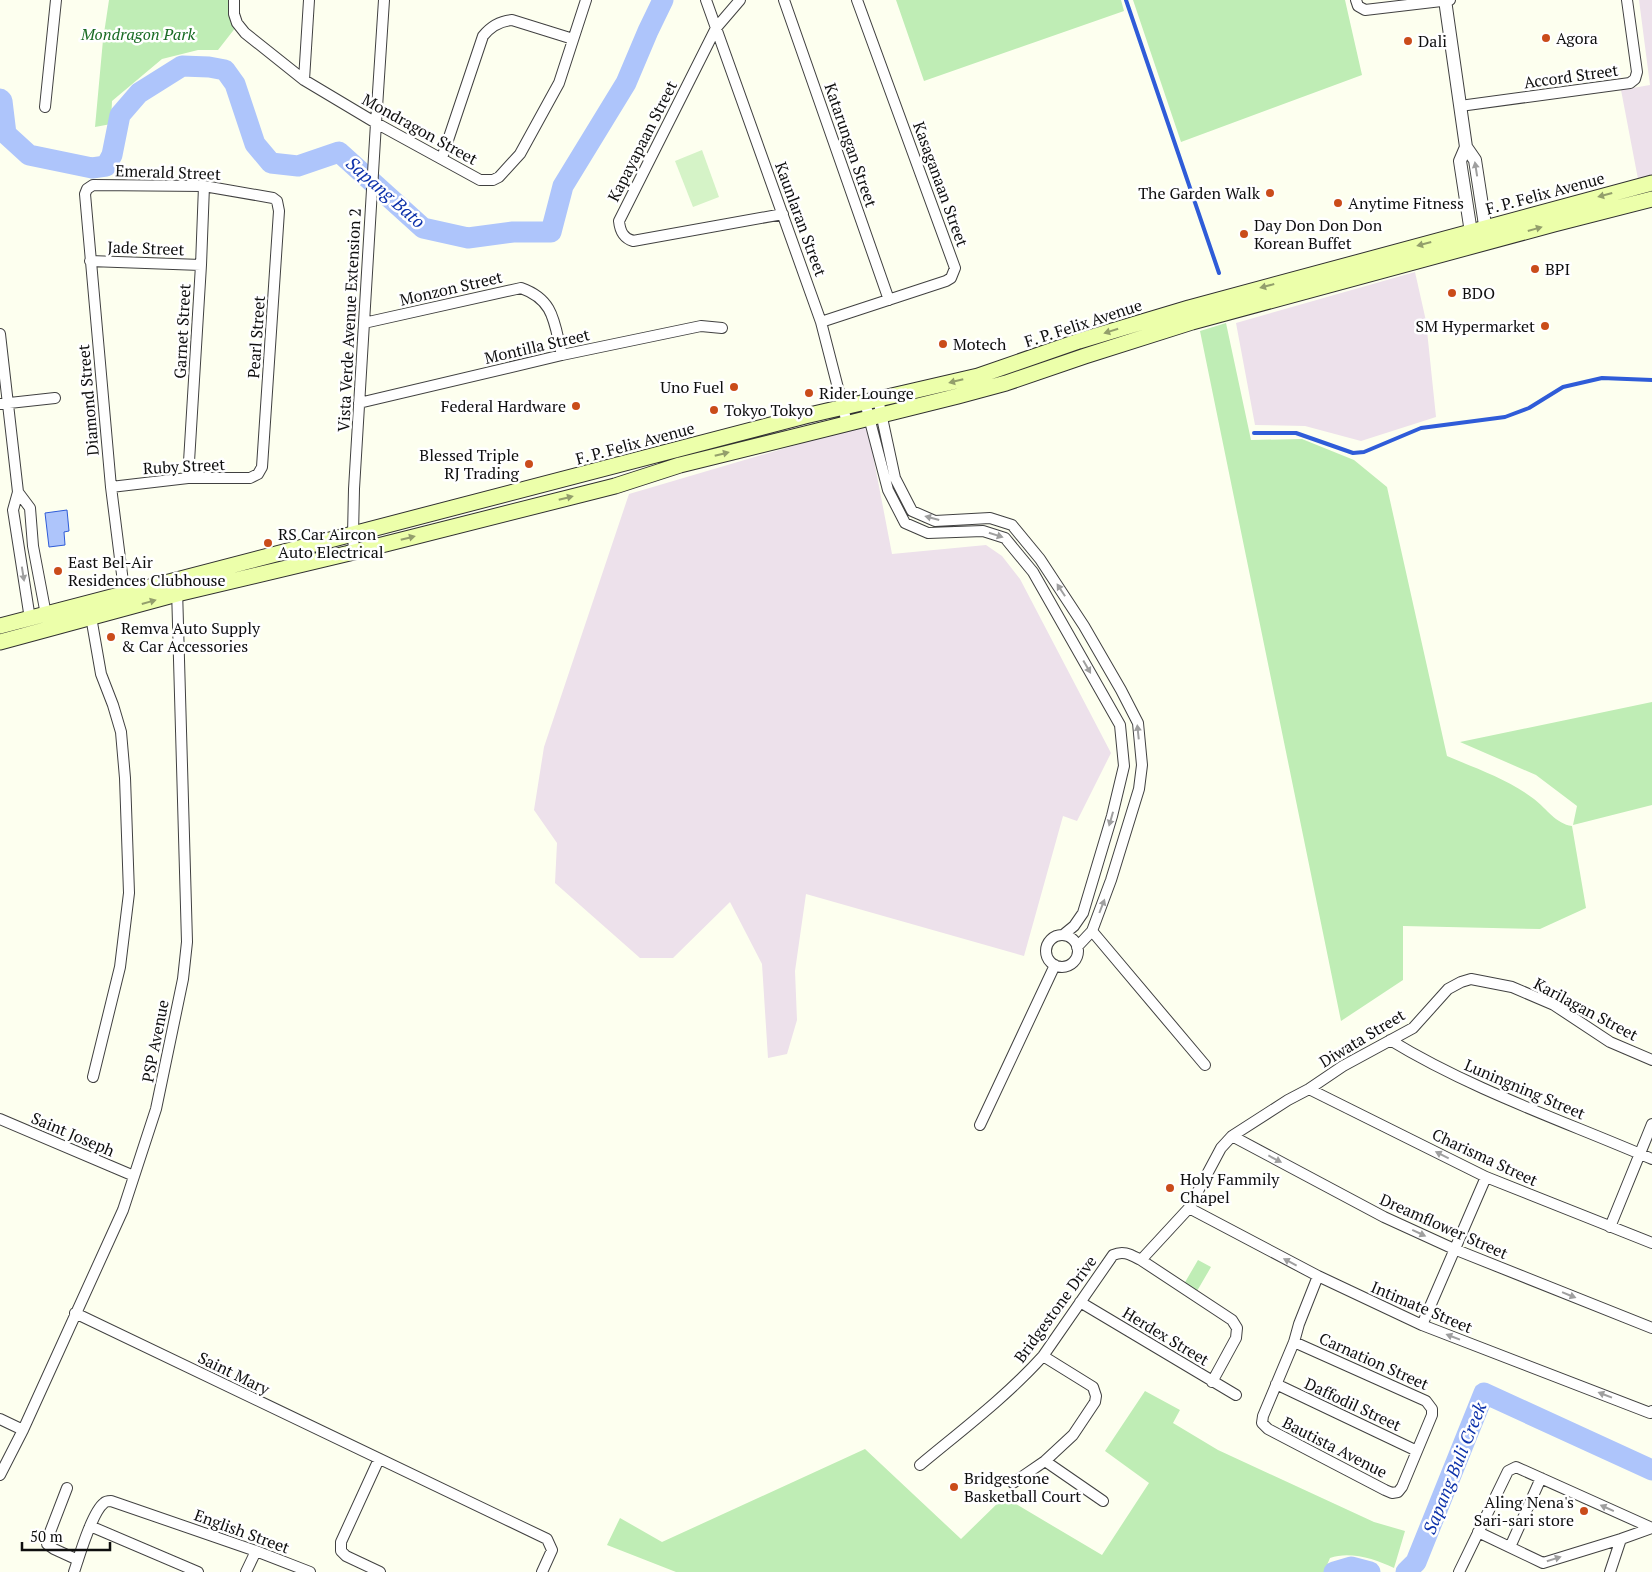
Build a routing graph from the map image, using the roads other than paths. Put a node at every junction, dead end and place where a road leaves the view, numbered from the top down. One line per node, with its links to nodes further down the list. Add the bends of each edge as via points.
1 (56, 0): 17 (street)
2 (234, 0): 15 (street, Mondragon Street, via 237,23 245,33)
3 (309, 0): 15 (street)
4 (384, 0): 18 (street, Vista Verde Avenue Extension 2)
5 (586, 0): 14 (street, Mondragon Street)
6 (706, 0): 13 (street, Kaunlaran Street)
7 (740, 0): 13 (street, Kapayapaan Street)
8 (784, 0): 32 (street, Katarungan Street)
9 (857, 0): 32 (street, Kasaganaan Street, via 955,268 946,281)
10 (1446, 0): 12 (street, via 1370,10); 16 (street)
11 (1627, 0): 16 (street, Accord Street, via 1637,72 1630,83)
12 (1359, 4)
13 (716, 28): 28 (street, Kaunlaran Street); 28 (street, Kapayapaan Street, via 619,221 619,229 626,239 633,242)
14 (573, 39): 20 (street, Mondragon Street, via 559,83 520,154 499,177 480,180); 20 (street, via 512,20 503,21 486,32)
15 (304, 80): 18 (street, Mondragon Street)
16 (1460, 106): 19 (street)
17 (44, 107)
18 (376, 123): 20 (street, Mondragon Street); 34 (street, Vista Verde Avenue Extension 2)
19 (1466, 147): 26 (street, one-way to 19, via 1474,160); 27 (street, via 1460,161)
20 (442, 158)
21 (1652, 183): 29 (main road, F. P. Felix Avenue, one-way to 29)
22 (204, 186): 23 (street, Emerald Street, via 93,185); 25 (street, Emerald Street, via 270,196); 31 (street, Garnet Street)
23 (87, 190): 30 (street, Diamond Street, via 84,199)
24 (1652, 199): 29 (main road, F. P. Felix Avenue, one-way to 24)
25 (276, 201): 45 (street, Pearl Street, via 279,211 262,467)
26 (1481, 202): 27 (street); 29 (street)
27 (1467, 205): 29 (street)
28 (783, 214): 33 (street, Kaunlaran Street)
29 (1479, 237): 39 (main road, F. P. Felix Avenue, one-way to 39, via 1148,320 978,376); 43 (main road, F. P. Felix Avenue, via 1192,322 1006,383)
30 (90, 261): 31 (street, Jade Street); 47 (street, Diamond Street)
31 (201, 265): 46 (street, Garnet Street)
32 (889, 300): 33 (street, Kasaganaan Street)
33 (822, 322): 42 (street, Kaunlaran Street)
34 (364, 324): 37 (street, Monzon Street, via 520,288 540,298 552,312); 41 (street, Vista Verde Avenue Extension 2)
35 (722, 328): 37 (street, Montilla Street, via 701,326)
36 (0, 334): 40 (street)
37 (562, 355): 41 (street, Montilla Street)
38 (55, 398): 40 (street)
39 (872, 400): 42 (main road, F. P. Felix Avenue); 43 (street)
40 (4, 403): 48 (street)
41 (359, 403): 49 (street, Vista Verde Avenue Extension 2)
42 (842, 408): 44 (street, Kaunlaran Street); 49 (main road, F. P. Felix Avenue)
43 (876, 416): 44 (main road, F. P. Felix Avenue); 58 (street, one-way to 43, via 1040,559 1012,525 990,518 935,521 912,511 895,478); 59 (street, one-way to 59, via 888,490 905,524 928,533 983,531 1005,538 1033,572)
44 (846, 423): 50 (main road, F. P. Felix Avenue, one-way to 44)
45 (258, 474): 46 (street, Ruby Street, via 250,478)
46 (188, 478): 47 (street, Ruby Street)
47 (111, 487): 53 (street, Diamond Street)
48 (18, 492): 55 (street, one-way to 55, via 13,510); 56 (street, via 30,508 33,546)
49 (353, 535): 50 (street, Vista Verde Avenue Extension 2); 51 (main road, F. P. Felix Avenue)
50 (354, 552): 51 (main road, F. P. Felix Avenue)
51 (260, 566): 52 (main road, F. P. Felix Avenue)
52 (177, 587): 53 (main road, F. P. Felix Avenue); 79 (street, PSP Avenue, via 187,942 156,1109)
53 (126, 602): 54 (main road, F. P. Felix Avenue)
54 (90, 611): 56 (main road, F. P. Felix Avenue); 71 (street, via 101,674 121,732 129,893 120,967)
55 (30, 620): 56 (main road, F. P. Felix Avenue); 57 (main road, F. P. Felix Avenue)
56 (47, 622): 60 (main road, F. P. Felix Avenue)
57 (0, 626)
58 (1084, 626): 59 (street); 61 (street, one-way to 58, via 1138,724)
59 (1068, 633): 62 (street, one-way to 62, via 1120,725)
60 (0, 642)
61 (1142, 765): 62 (street); 63 (street, one-way to 61, via 1112,880 1139,789)
62 (1124, 766): 64 (street, one-way to 64, via 1083,912)
63 (1092, 930): 65 (street); 70 (street)
64 (1063, 935): 65 (street, via 1072,938); 66 (street, via 1053,937 1047,944 1046,954)
65 (1077, 947): 66 (street, via 1076,957 1070,964)
66 (1055, 965): 75 (street)
67 (1448, 989): 68 (street, Diwata Street, via 1413,1028); 69 (street, Karilagan Street, via 1471,979 1512,987 1554,1005 1610,1042)
68 (1390, 1040): 72 (street, Diwata Street); 77 (street, Luningning Street, via 1482,1088)
69 (1652, 1060)
70 (1205, 1065)
71 (93, 1077)
72 (1310, 1089): 76 (street, Diwata Street); 80 (street, Charisma Street, one-way to 72)
73 (0, 1119): 79 (street, Saint Joseph)
74 (1652, 1124): 77 (street)
75 (980, 1125)
76 (1232, 1136): 81 (street, Diwata Street, via 1221,1148); 84 (street, Dreamflower Street, one-way to 84, via 1377,1214)
77 (1639, 1154): 78 (street, Luningning Street); 82 (street)
78 (1652, 1159)
79 (134, 1176): 88 (street, PSP Avenue, via 123,1210)
80 (1486, 1177): 82 (street, Charisma Street); 84 (street)
81 (1189, 1208): 85 (street); 86 (street, Intimate Street, one-way to 81)
82 (1610, 1227): 83 (street, Charisma Street)
83 (1652, 1244)
84 (1454, 1250): 89 (street); 90 (street, Dreamflower Street, one-way to 90)
85 (1141, 1260): 87 (street, Bridgestone Drive, via 1126,1253 1113,1255); 93 (street, Bridgestone Drive, via 1232,1320 1238,1328 1236,1338)
86 (1318, 1276): 89 (street, Intimate Street); 91 (street, Bautista Avenue)
87 (1080, 1302): 92 (street, Bridgestone Drive); 93 (street, Herdex Street)
88 (75, 1313): 98 (street, PSP Avenue); 100 (street, Saint Mary)
89 (1422, 1325): 96 (street, Intimate Street, one-way to 89)
90 (1652, 1328)
91 (1294, 1342): 94 (street, Bautista Avenue); 99 (street, Carnation Street, via 1426,1401 1432,1408 1432,1415)
92 (1043, 1356): 101 (street, via 1093,1387 1096,1396 1073,1435); 102 (street, Bridgestone Drive, via 1000,1400)
93 (1212, 1382): 95 (street, Herdex Street)
94 (1276, 1384): 99 (street, Daffodil Street); 99 (street, Bautista Avenue, via 1263,1416 1262,1423 1268,1429 1385,1490 1398,1492)
95 (1236, 1395)
96 (1651, 1412)
97 (0, 1419): 98 (street)
98 (23, 1430): 103 (street, PSP Avenue)
99 (1417, 1451)
100 (379, 1459): 120 (street, via 341,1542 340,1551); 121 (street, Saint Mary, via 547,1539 552,1550)
101 (1045, 1461): 105 (street); 107 (street)
102 (920, 1465)
103 (0, 1475)
104 (1541, 1478): 109 (street, one-way to 104); 110 (street, via 1516,1467 1508,1471); 112 (street)
105 (1013, 1483)
106 (67, 1488): 114 (street, via 47,1544)
107 (1103, 1502)
108 (90, 1526): 113 (street, English Street, via 102,1504 111,1501); 114 (street); 117 (street)
109 (1652, 1528): 111 (street)
110 (1478, 1532): 112 (street); 122 (street)
111 (1621, 1539): 112 (street, one-way to 111, via 1543,1563); 123 (street)
112 (1510, 1547)
113 (256, 1550): 115 (street, English Street); 118 (street)
114 (78, 1560): 116 (street)
115 (294, 1570): 119 (street, English Street)
116 (74, 1572)
117 (198, 1572)
118 (246, 1572)
119 (310, 1572)
120 (380, 1572)
121 (542, 1572)
122 (1459, 1572)
123 (1610, 1572)

